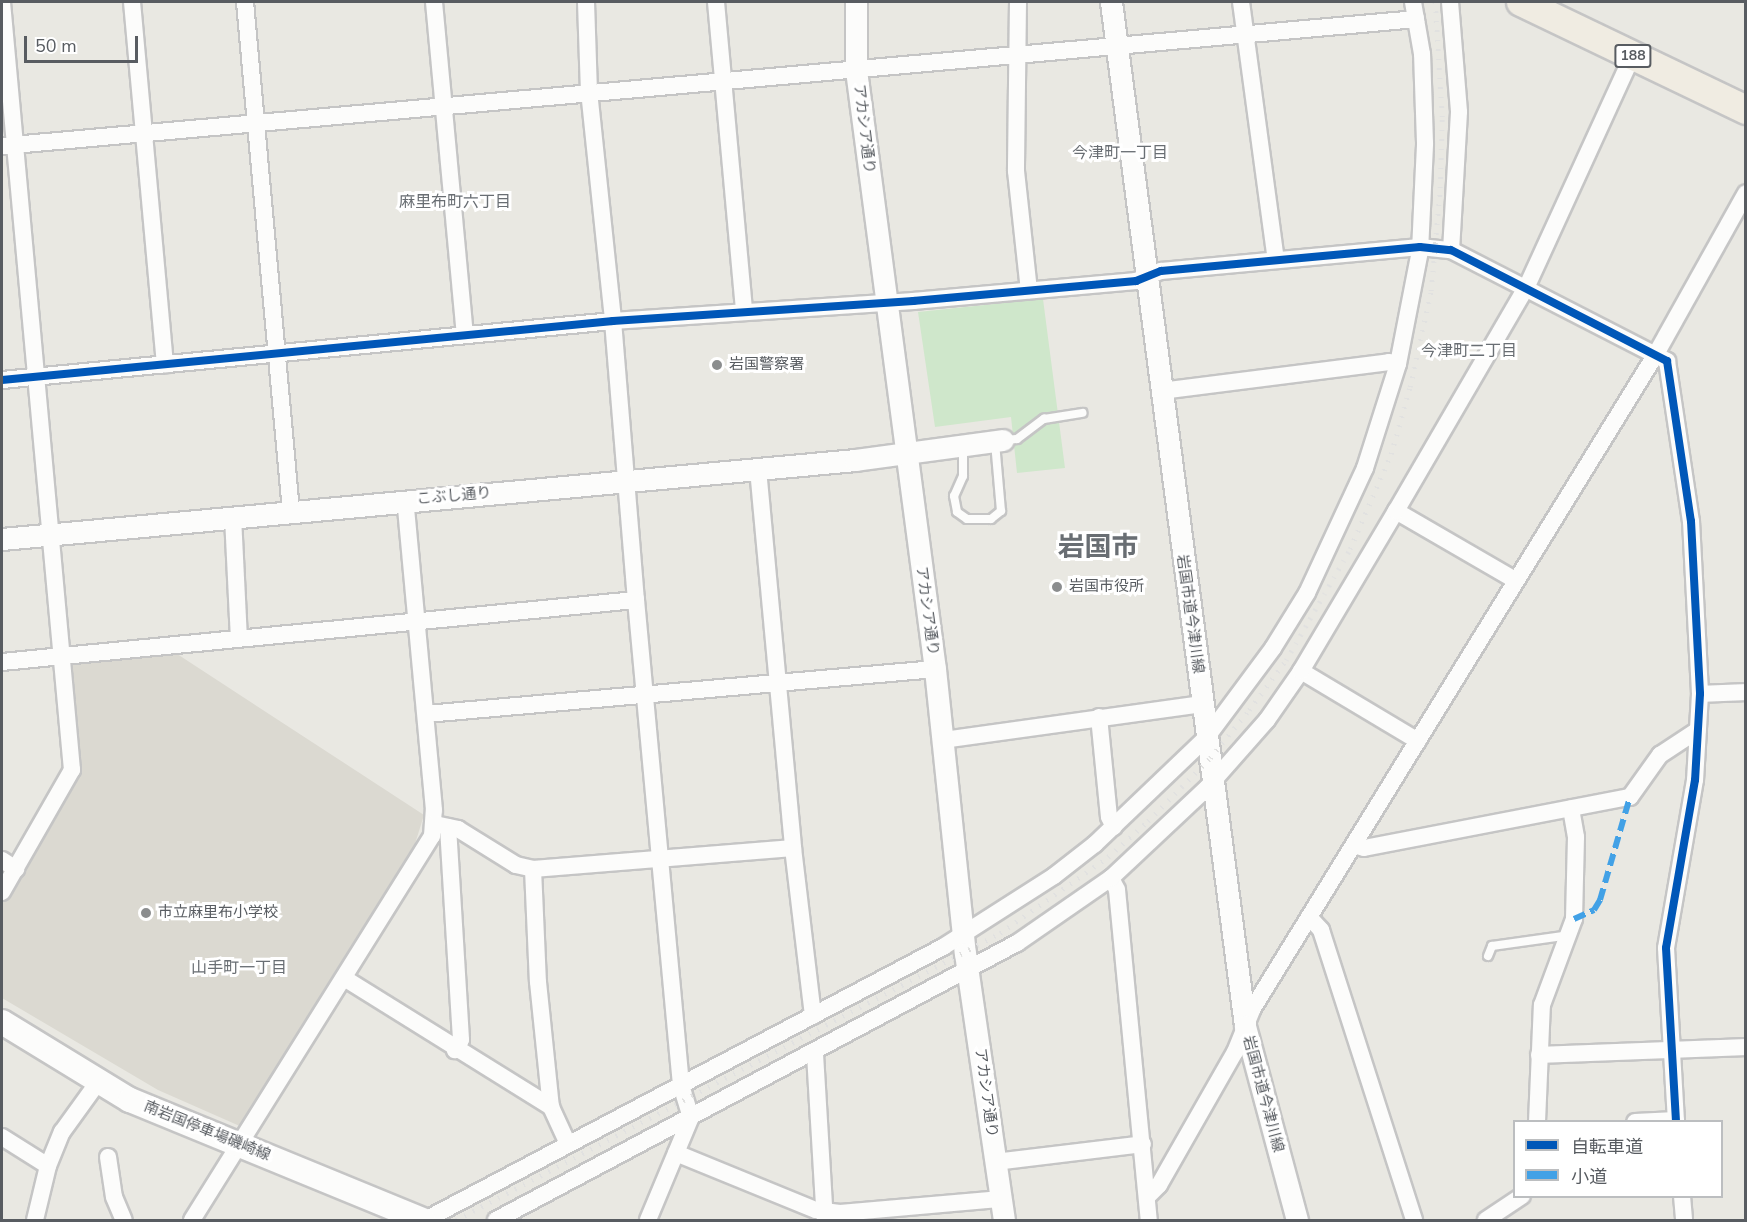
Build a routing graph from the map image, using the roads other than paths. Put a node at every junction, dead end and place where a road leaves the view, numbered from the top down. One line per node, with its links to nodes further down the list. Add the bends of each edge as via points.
1 (2, 2): 26 (street)
2 (132, 2): 25 (street)
3 (245, 2): 24 (street)
4 (434, 2): 22 (street)
5 (586, 2): 21 (street)
6 (716, 2): 20 (street)
7 (855, 2): 19 (street, アカシア通り)
8 (1018, 2): 18 (street)
9 (1111, 2): 16 (street, 岩国市道今津川線)
10 (1241, 2): 15 (street)
11 (1413, 2): 14 (street)
12 (1450, 2): 29 (street, via 1459,135)
13 (1521, 2): 17 (highway, 188)
14 (1416, 19): 15 (street); 28 (street, via 1425,94)
15 (1245, 35): 16 (street); 30 (street)
16 (1117, 48): 18 (street); 31 (street, 岩国市道今津川線)
17 (1633, 56): 23 (highway, 188); 32 (street)
18 (1017, 57): 19 (street); 33 (street, via 1016,171)
19 (856, 70): 20 (street); 34 (street, アカシア通り)
20 (723, 81): 21 (street); 35 (street)
21 (589, 92): 22 (street); 36 (street)
22 (442, 104): 24 (street); 37 (street)
23 (1746, 110)
24 (257, 122): 25 (street); 38 (street)
25 (143, 133): 26 (street); 40 (street)
26 (9, 145): 42 (street)
27 (1746, 193): 39 (street)
28 (1420, 247): 29 (street); 30 (street); 41 (street)
29 (1451, 250): 32 (street)
30 (1276, 260): 31 (street, via 1161,270)
31 (1145, 277): 33 (street); 44 (street, 岩国市道今津川線)
32 (1527, 286): 39 (street); 53 (street)
33 (1029, 290): 34 (street)
34 (886, 302): 35 (street); 48 (street, アカシア通り)
35 (744, 311): 36 (street)
36 (613, 321): 37 (street); 50 (street)
37 (465, 334): 38 (street)
38 (276, 354): 40 (street); 52 (street)
39 (1656, 354): 57 (street); 68 (street, via 1667,361 1691,521)
40 (165, 364): 42 (street)
41 (1398, 364): 44 (street, via 1389,362); 73 (street, via 1365,468 1317,572 1273,648)
42 (38, 376): 43 (street); 55 (street)
43 (2, 380)
44 (1161, 391): 69 (street, 岩国市道今津川線)
45 (1083, 413): 46 (lane, via 1044,419 1017,439)
46 (999, 441): 47 (street, こぶし通り); 47 (lane, via 1001,511 991,519 967,519 957,512 954,496 963,476)
47 (963, 448): 48 (street, こぶし通り)
48 (906, 454): 49 (street, こぶし通り); 63 (street, アカシア通り)
49 (758, 469): 50 (street, こぶし通り); 65 (street)
50 (626, 482): 51 (street, こぶし通り); 58 (street)
51 (405, 500): 52 (street, こぶし通り); 59 (street)
52 (291, 511): 54 (street, こぶし通り)
53 (1396, 512): 57 (street); 64 (street)
54 (233, 517): 55 (street, こぶし通り); 60 (street)
55 (53, 534): 56 (street, こぶし通り); 61 (street)
56 (2, 539)
57 (1515, 580): 75 (street)
58 (636, 600): 59 (street); 67 (street)
59 (415, 620): 60 (street); 70 (street)
60 (239, 638): 61 (street)
61 (64, 655): 62 (street); 83 (street, via 72,776)
62 (2, 662)
63 (935, 669): 65 (street); 74 (street, アカシア通り)
64 (1301, 671): 75 (street); 76 (street, via 1267,720)
65 (779, 684): 67 (street); 81 (street)
66 (1746, 692): 68 (street)
67 (645, 694): 70 (street); 82 (street)
68 (1700, 694): 72 (street)
69 (1202, 704): 71 (street); 73 (street, 岩国市道今津川線)
70 (426, 714): 78 (street)
71 (1099, 717): 74 (street); 79 (street, via 1109,817)
72 (1698, 730): 77 (street, via 1660,755 1630,796); 97 (street, via 1695,780 1666,948)
73 (1207, 737): 76 (street, 岩国市道今津川線); 79 (street)
74 (943, 740): 88 (street, アカシア通り)
75 (1418, 741): 80 (street)
76 (1212, 783): 85 (street); 95 (street, 岩国市道今津川線)
77 (1571, 808): 80 (street, via 1364,848); 89 (street, via 1576,837 1574,920)
78 (441, 826): 84 (street, via 458,829 516,865); 92 (street); 98 (street, via 461,1040)
79 (1114, 827): 88 (street, via 1054,876)
80 (1354, 845): 87 (street)
81 (793, 848): 82 (street); 93 (street)
82 (660, 858): 84 (street); 102 (street)
83 (9, 865): 86 (street)
84 (532, 869): 103 (street, via 538,982)
85 (1111, 878): 91 (street); 110 (street, via 1117,890)
86 (2, 892)
87 (1309, 917): 95 (street); 129 (street, via 1321,930)
88 (964, 934): 91 (street, アカシア通り); 93 (street)
89 (1570, 935): 90 (lane, via 1492,946); 100 (street, via 1542,1005)
90 (1488, 956)
91 (969, 971): 99 (street); 113 (street, アカシア通り)
92 (344, 978): 98 (street); 108 (street)
93 (813, 1016): 102 (street)
94 (2, 1022): 101 (main road, 南岩国停車場磯崎線)
95 (1245, 1026): 115 (street, via 1235,1052 1159,1185); 128 (street, 岩国市道今津川線)
96 (1746, 1047): 97 (street)
97 (1671, 1048): 100 (street); 106 (street)
98 (455, 1050): 103 (street)
99 (814, 1054): 104 (street); 119 (street)
100 (1539, 1054): 105 (street)
101 (98, 1082): 108 (main road, 南岩国停車場磯崎線, via 130,1100); 114 (street, via 62,1132)
102 (681, 1085): 104 (street); 109 (street)
103 (551, 1107): 109 (street)
104 (691, 1117): 111 (street); 124 (street)
105 (1537, 1120)
106 (1676, 1120)
107 (2, 1137): 114 (street)
108 (239, 1144): 122 (street); 123 (main road, 南岩国停車場磯崎線)
109 (568, 1144): 123 (street)
110 (1143, 1144): 113 (street); 115 (street)
111 (676, 1154): 119 (street); 125 (street)
112 (108, 1156): 121 (street, via 114,1197)
113 (995, 1162): 118 (street, アカシア通り)
114 (48, 1166): 120 (street)
115 (1147, 1197): 127 (street)
116 (1520, 1198): 130 (street)
117 (1682, 1198): 131 (street)
118 (1001, 1199): 119 (street); 126 (street, アカシア通り)
119 (826, 1216)
120 (35, 1221)
121 (124, 1221)
122 (192, 1221)
123 (424, 1221)
124 (496, 1221)
125 (648, 1221)
126 (1004, 1221)
127 (1149, 1221)
128 (1297, 1221)
129 (1414, 1221)
130 (1486, 1221)
131 (1684, 1221)

